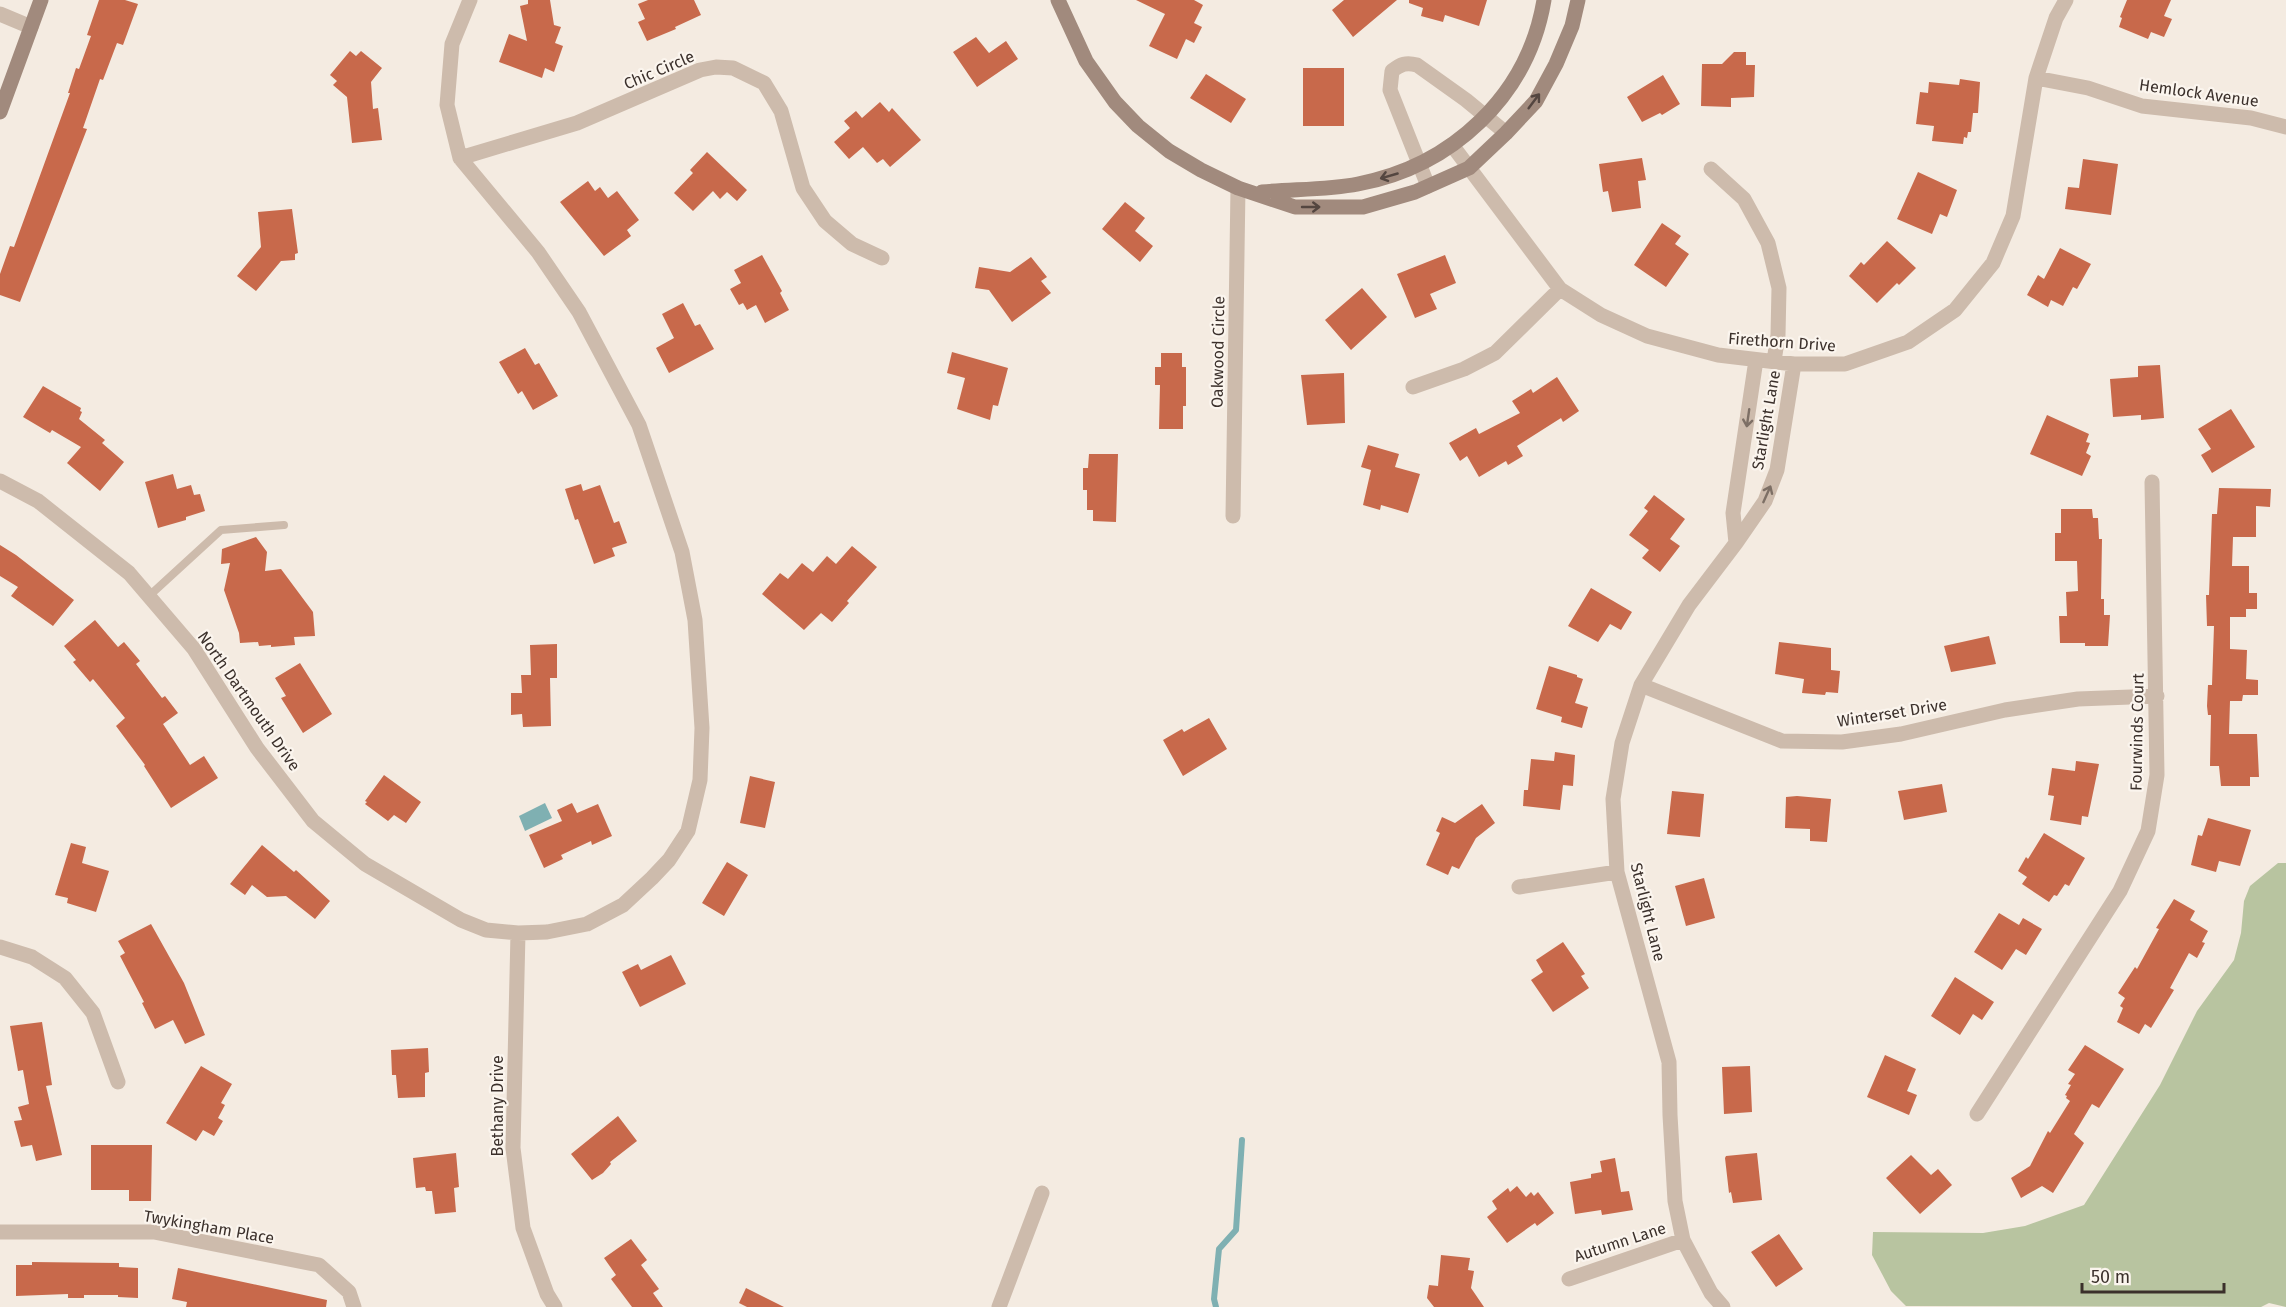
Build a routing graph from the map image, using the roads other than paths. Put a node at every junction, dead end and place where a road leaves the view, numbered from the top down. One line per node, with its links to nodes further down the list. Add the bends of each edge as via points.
1 (41, 0): 8 (street)
2 (470, 0): 15 (street, North Dartmouth Drive, via 452,44 447,105)
3 (1058, 0): 20 (street, via 1086,61 1115,102 1169,151)
4 (1544, 0): 11 (street, via 1535,37 1522,65 1504,97)
5 (1578, 0): 13 (street, one-way to 5, via 1536,100 1556,64)
6 (2066, 0): 9 (street, Firethorn Drive)
7 (0, 14): 8 (street)
8 (31, 27): 10 (street)
9 (2036, 78): 12 (street, Hemlock Avenue, via 2088,88 2142,106 2251,118); 26 (street, Firethorn Drive, via 2013,216 1993,263 1955,310 1908,342 1845,364)
10 (0, 112)
11 (1486, 117): 13 (street); 14 (street); 16 (street, via 1417,65 1407,62 1399,66 1392,71 1390,90)
12 (2286, 127)
13 (1506, 133): 17 (street)
14 (1452, 145): 16 (street); 17 (street, Firethorn Drive)
15 (460, 158): 22 (street, Chic Circle, via 577,123 700,70 733,69 764,83 782,111 803,188 825,220 852,244); 38 (street, North Dartmouth Drive, via 538,252 579,312 639,425 682,552 695,620 702,728 700,780 688,831 669,860 623,905 587,924)
16 (1419, 163): 19 (street); 21 (street, one-way to 21, via 1396,174 1356,184)
17 (1469, 168): 19 (street); 23 (street, Firethorn Drive)
18 (1711, 170): 25 (street, via 1744,199 1768,243 1779,288)
19 (1428, 186): 21 (street, one-way to 19, via 1295,207 1363,207)
20 (1238, 188): 21 (street); 30 (street, Oakwood Circle)
21 (1256, 192)
22 (882, 258)
23 (1560, 289): 24 (street, Firethorn Drive, via 1601,315 1647,336 1718,355); 27 (street, via 1495,353)
24 (1756, 360): 25 (street, Firethorn Drive); 32 (street, Starlight Lane, one-way to 32, via 1733,513)
25 (1774, 361): 26 (street, Firethorn Drive)
26 (1794, 364): 32 (street, Starlight Lane, one-way to 26, via 1765,501 1777,470)
27 (1413, 387)
28 (0, 481): 33 (street, North Dartmouth Drive, via 38,501 129,573)
29 (2151, 482): 35 (street, Fourwinds Court)
30 (1233, 516)
31 (284, 525): 33 (lane, via 221,530)
32 (1736, 543): 34 (street, Starlight Lane, via 1689,605)
33 (149, 596): 38 (street, North Dartmouth Drive, via 194,649 257,748 313,821 365,864 461,920 486,930)
34 (1641, 685): 35 (street, Winterset Drive, via 1782,741 1842,742 2078,699); 36 (street, Starlight Lane, via 1622,743 1612,799)
35 (2157, 696): 41 (street, Fourwinds Court, via 2157,775 2148,831 2120,891)
36 (1617, 872): 37 (street); 44 (street, Starlight Lane, via 1669,1062 1675,1201)
37 (1519, 887)
38 (518, 933): 47 (street, Bethany Drive, via 513,1148 523,1228)
39 (0, 946): 40 (street, via 32,957 65,978 93,1013)
40 (118, 1082)
41 (1977, 1114)
42 (1042, 1193): 48 (street)
43 (0, 1232): 46 (street, Twykingham Place, via 154,1232 319,1265 349,1292)
44 (1683, 1240): 45 (street, Autumn Lane); 49 (street, Starlight Lane, via 1711,1293)
45 (1569, 1278)
46 (354, 1307)
47 (555, 1307)
48 (999, 1307)
49 (1723, 1307)

